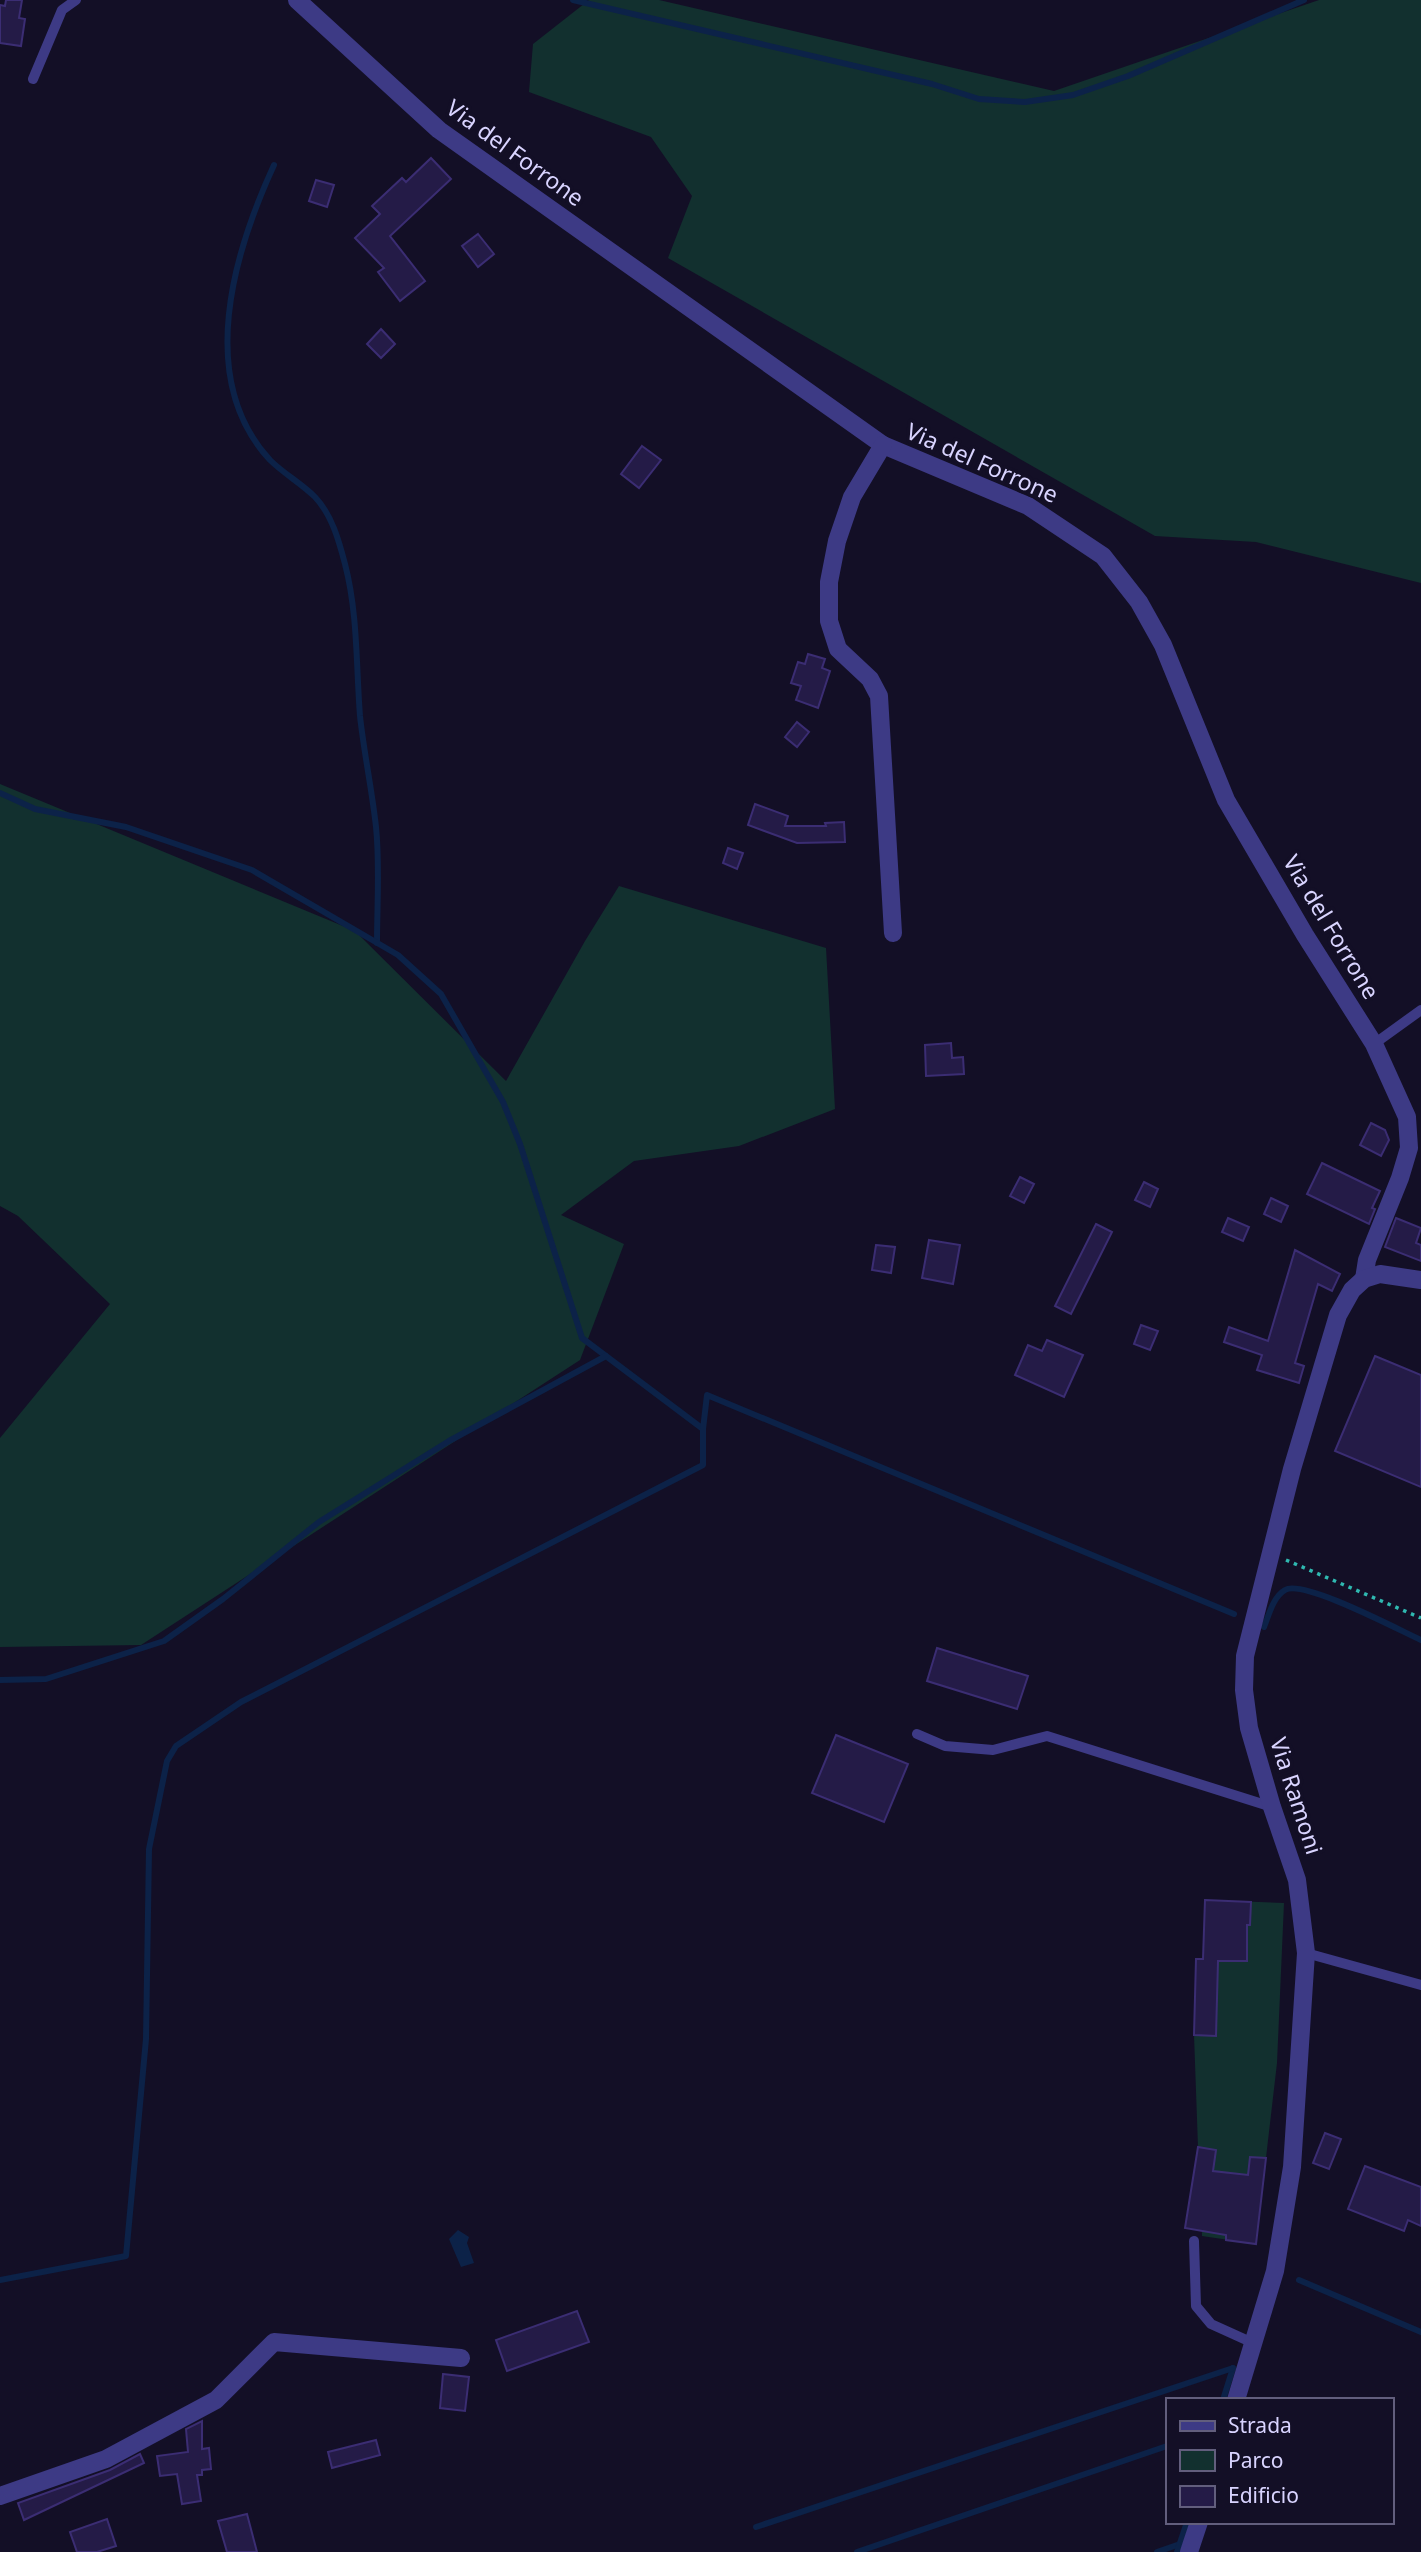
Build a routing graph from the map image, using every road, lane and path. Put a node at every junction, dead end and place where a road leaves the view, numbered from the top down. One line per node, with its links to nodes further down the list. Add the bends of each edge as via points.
1 (76, 0): 3 (lane, via 62,10)
2 (297, 0): 4 (street, Via del Forrone, via 439,130)
3 (33, 79)
4 (883, 446): 5 (street, via 852,497 837,541 829,582 829,621 838,649 870,679 878,696); 7 (street, Via del Forrone, via 1028,506 1102,556 1139,602 1163,645 1226,800)
5 (893, 933)
6 (1421, 1010): 7 (lane)
7 (1374, 1044): 8 (street, Via del Forrone, via 1407,1117 1409,1148)
8 (1364, 1279): 9 (street, via 1380,1274); 10 (street, Via Ramoni, via 1338,1315 1292,1469)
9 (1421, 1280)
10 (1272, 1555): 11 (path); 13 (street, Via Ramoni, via 1245,1656 1244,1690 1249,1728)
11 (1421, 1618)
12 (917, 1734): 13 (lane, via 944,1746 993,1751 1047,1736)
13 (1272, 1807): 14 (street, Via Ramoni, via 1297,1880)
14 (1306, 1953): 15 (lane); 17 (street, Via Ramoni, via 1292,2167 1275,2272)
15 (1421, 1985)
16 (1194, 2241): 17 (lane, via 1196,2306 1211,2324)
17 (1253, 2343): 19 (street, Via Ramoni)
18 (461, 2358): 20 (street, via 274,2342 216,2400 106,2459)
19 (1237, 2398)
20 (0, 2496)
21 (1198, 2524): 22 (street)
22 (1189, 2552)

